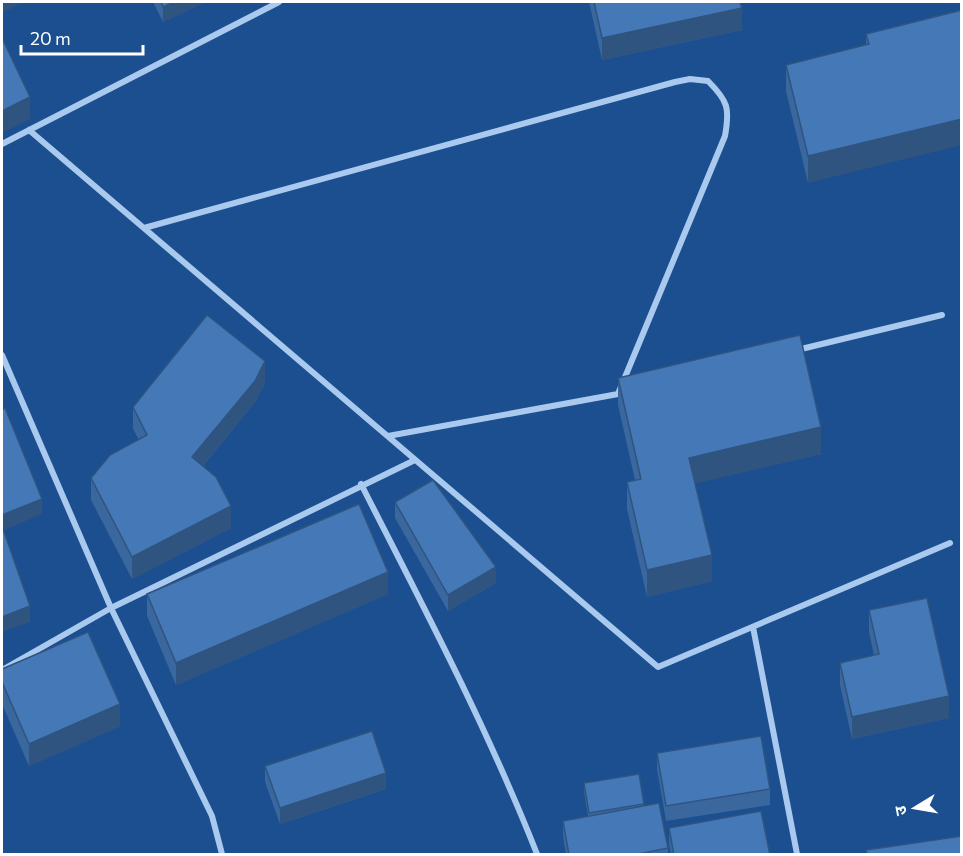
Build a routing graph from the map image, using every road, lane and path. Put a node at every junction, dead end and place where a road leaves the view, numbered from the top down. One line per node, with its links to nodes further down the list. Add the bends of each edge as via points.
1 (279, 2): 2 (street)
2 (29, 130): 3 (street); 4 (street)
3 (2, 144)
4 (144, 228): 9 (street, via 675,82 708,81 722,95 729,114 725,136); 10 (street)
5 (942, 315): 6 (street)
6 (792, 352)
7 (2, 360): 14 (street)
8 (630, 391): 9 (street)
9 (618, 394): 10 (street)
10 (388, 436): 11 (street)
11 (415, 460): 12 (street); 15 (street, via 658,667)
12 (361, 484): 14 (street); 18 (street, via 457,674)
13 (950, 543): 15 (street)
14 (111, 608): 16 (street); 17 (street, via 212,816)
15 (753, 627): 19 (street)
16 (2, 670)
17 (222, 855)
18 (537, 855)
19 (797, 855)

